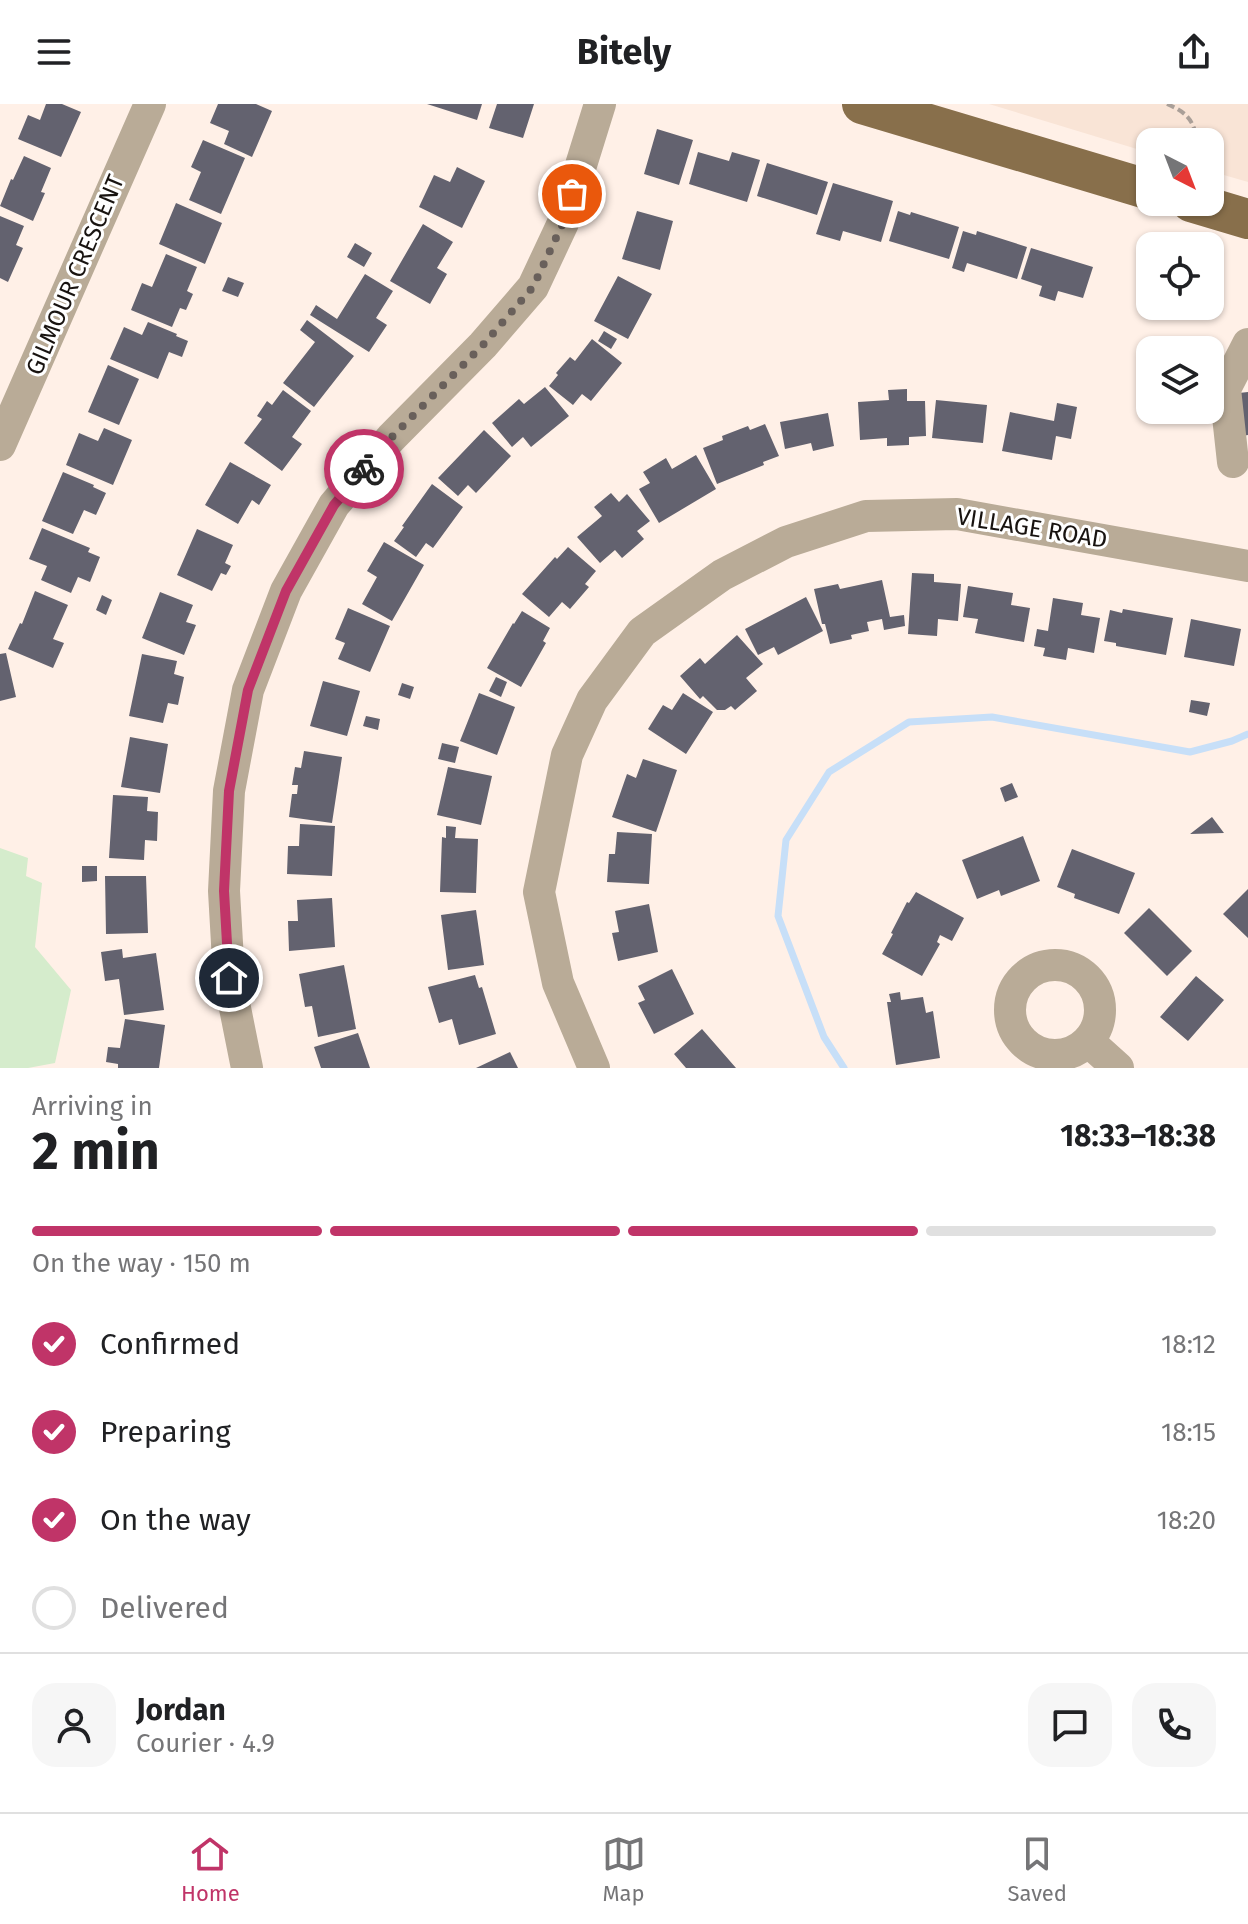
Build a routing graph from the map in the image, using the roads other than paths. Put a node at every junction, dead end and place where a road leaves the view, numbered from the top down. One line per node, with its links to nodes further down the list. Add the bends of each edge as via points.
1 (150, 104): 8 (street, GILMOUR CRESCENT)
2 (600, 104): 12 (street, via 563,223 533,287 334,505 286,591 248,690 229,791 224,891 229,978)
3 (862, 104): 4 (main road)
4 (1136, 186)
5 (1211, 216): 6 (main road)
6 (1248, 219)
7 (1248, 344): 9 (street, via 1225,389)
8 (0, 445)
9 (1233, 462)
10 (1248, 566): 13 (street, VILLAGE ROAD, via 957,514 866,516 786,542 722,575 642,632 592,700 567,755 539,892 558,983)
11 (1088, 1041): 14 (street)
12 (247, 1068)
13 (594, 1068)
14 (1118, 1068)

